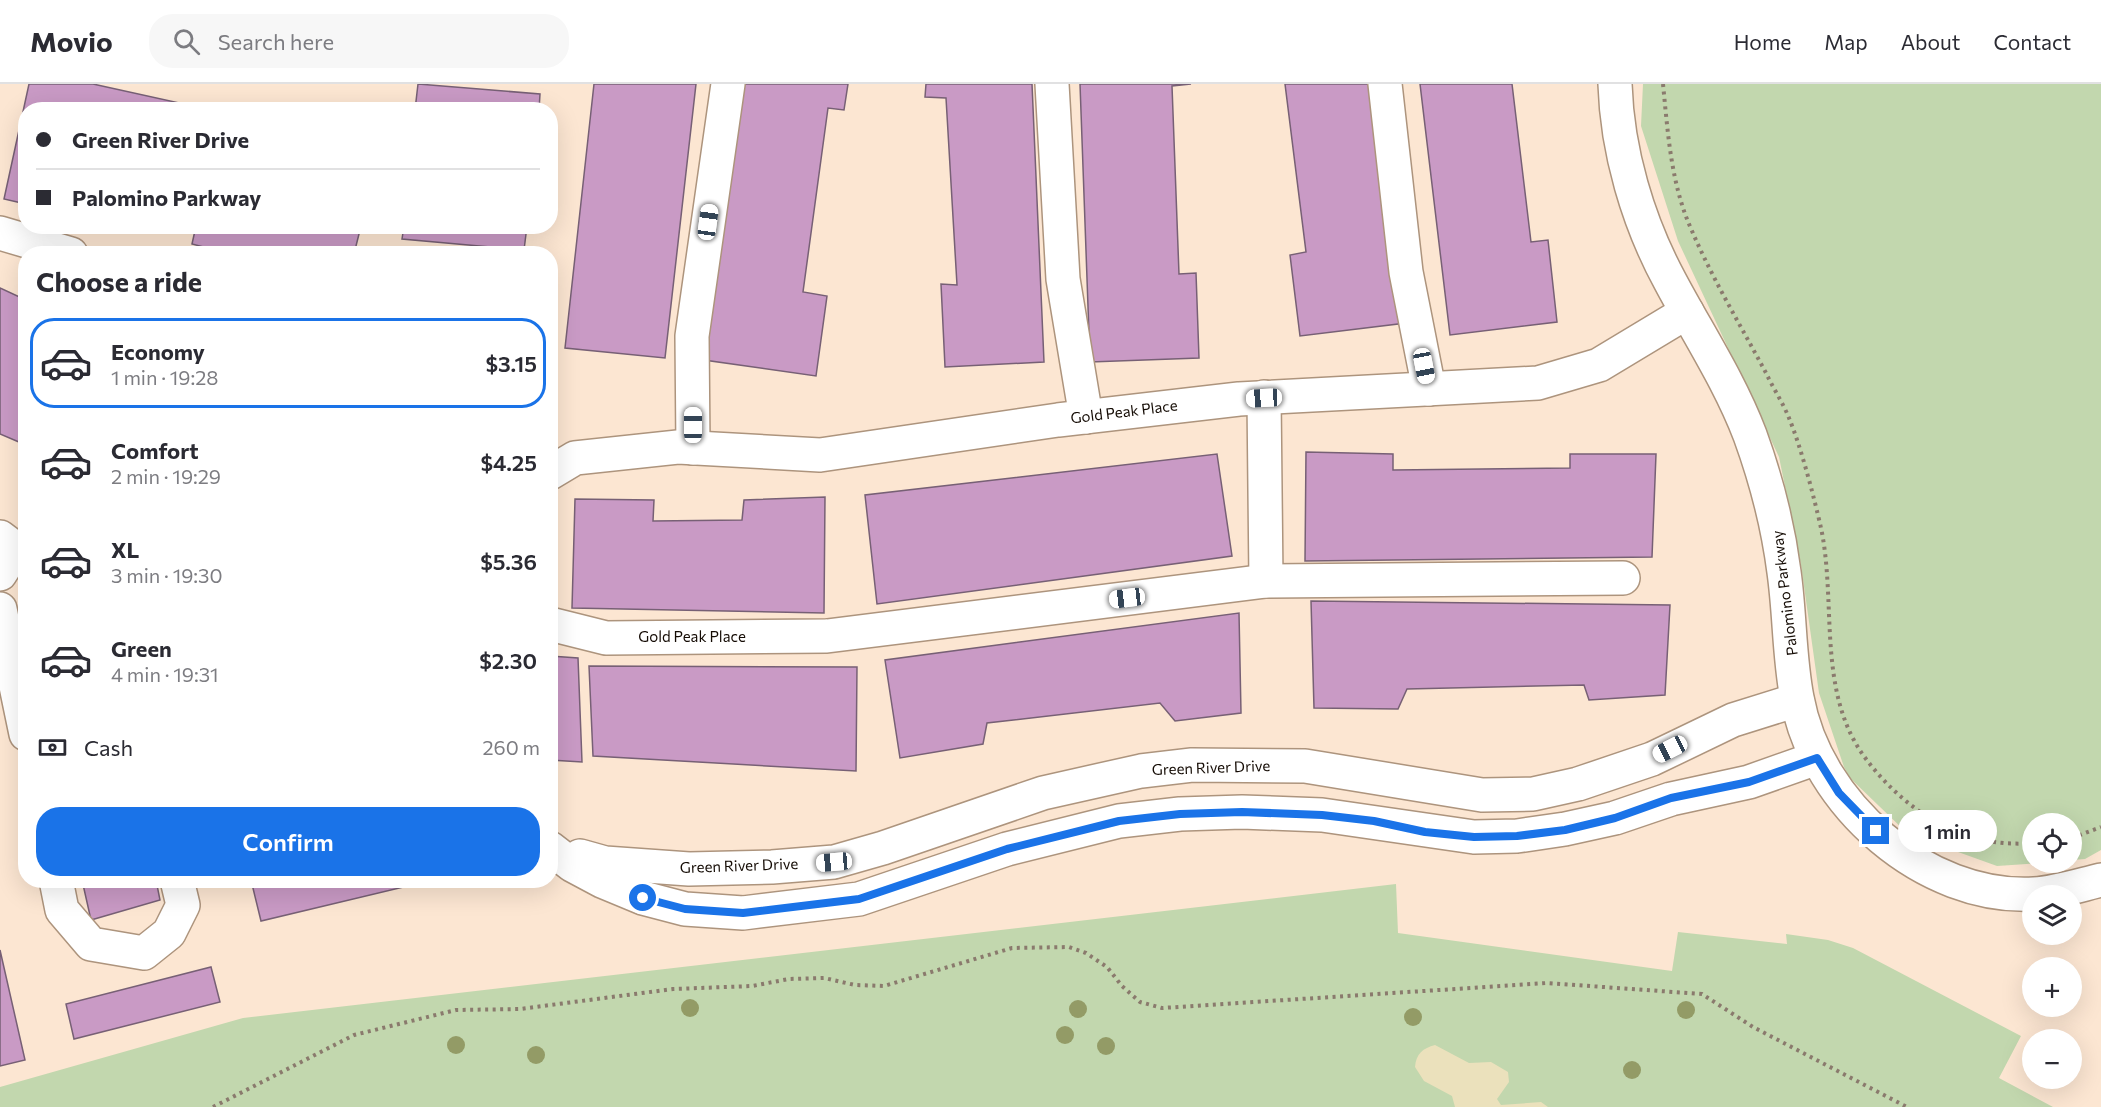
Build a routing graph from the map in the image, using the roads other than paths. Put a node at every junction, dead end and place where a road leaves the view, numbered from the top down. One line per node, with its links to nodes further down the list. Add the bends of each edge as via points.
1 (728, 84): 11 (street, via 692,336)
2 (1052, 84): 10 (street, via 1063,279)
3 (1385, 84): 8 (street, via 1406,272)
4 (1615, 84): 7 (street, Palomino Parkway, via 1618,126 1638,207 1668,278)
5 (0, 233): 6 (street)
6 (44, 246)
7 (1688, 312): 8 (street, Gold Peak Place, via 1599,365 1538,383); 18 (street, Palomino Parkway, via 1743,417 1762,469 1784,572)
8 (1429, 389): 9 (street, Gold Peak Place)
9 (1264, 398): 10 (street, Gold Peak Place); 14 (street)
10 (1086, 417): 11 (street, Gold Peak Place, via 820,455)
11 (693, 448): 12 (street, Gold Peak Place, via 574,458)
12 (558, 468)
13 (1623, 578): 14 (street, Gold Peak Place)
14 (1266, 581): 16 (street, Gold Peak Place, via 827,636 606,638)
15 (0, 609): 17 (street)
16 (558, 626)
17 (18, 696)
18 (1797, 700): 19 (street, Palomino Parkway); 20 (street, Green River Drive, via 1733,720 1652,759 1578,784 1533,794 1482,795 1305,766 1192,765 1141,771 1044,793 834,862 772,867 644,867 605,863)
19 (1817, 758): 21 (street, Green River Drive, via 1749,782 1671,798 1615,818 1517,836 1474,837 1322,815 1242,812 1119,821 1007,849 859,899 743,913 685,909 643,898 592,876); 22 (street, Palomino Parkway, via 1839,793 1890,844 1922,866 1960,883 1999,892 2035,894)
20 (558, 850)
21 (558, 853)
22 (2101, 880)
23 (58, 888): 24 (street, via 62,910 91,944 144,953 169,933 183,905)
24 (179, 888)

